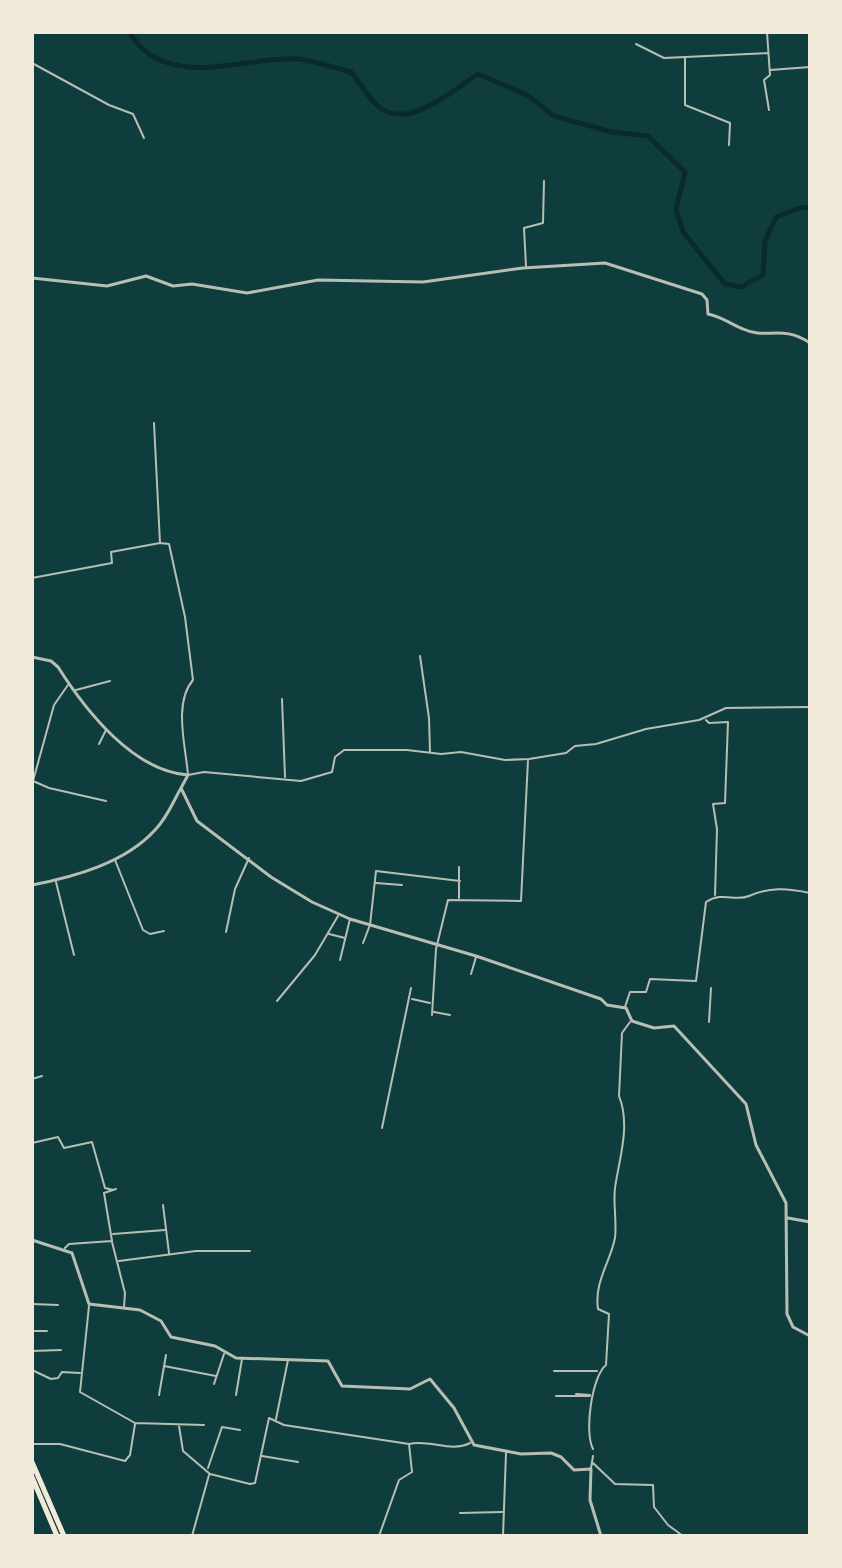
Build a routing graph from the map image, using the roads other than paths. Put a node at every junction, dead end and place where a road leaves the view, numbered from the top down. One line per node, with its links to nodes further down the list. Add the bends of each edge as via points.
1 (767, 32): 3 (street)
2 (636, 44): 4 (street, via 664,58)
3 (768, 53): 4 (street); 7 (street)
4 (685, 57): 10 (street, via 685,105 730,123)
5 (32, 63): 9 (street, via 133,114)
6 (810, 67): 7 (street)
7 (769, 70): 8 (street, via 764,80)
8 (769, 110)
9 (144, 138)
10 (729, 145)
11 (544, 181): 12 (street, via 543,223 524,228)
12 (526, 268): 13 (street, via 423,282 318,280 247,293 173,286 146,276 107,286); 14 (street, via 618,265 702,294 708,314 745,331 789,332)
13 (32, 278)
14 (810, 343)
15 (154, 423): 16 (street)
16 (160, 543): 17 (street, via 111,552 112,563); 30 (street, via 169,544 191,653 193,680 182,726)
17 (32, 578)
18 (420, 656): 28 (street)
19 (32, 657): 21 (street, via 51,661)
20 (110, 681): 22 (street)
21 (69, 684): 22 (street); 33 (street, via 54,705 33,781)
22 (75, 691): 26 (street)
23 (282, 699): 31 (street)
24 (810, 707): 25 (street, via 726,708)
25 (704, 718): 29 (street); 43 (street, via 709,723 728,722 725,803 713,804)
26 (107, 729): 27 (street); 30 (street, via 169,773)
27 (99, 744)
28 (430, 753): 29 (street); 31 (street, via 344,750 325,776)
29 (529, 759): 44 (street, via 521,901)
30 (188, 775): 31 (street); 32 (street)
31 (285, 779)
32 (181, 788): 34 (street, via 157,828 140,845); 35 (street, via 197,821)
33 (106, 801)
34 (114, 858): 37 (street); 48 (street, via 143,930)
35 (249, 858): 45 (street, via 283,885); 49 (street, via 235,889)
36 (459, 867): 38 (street)
37 (56, 880): 40 (street); 54 (street)
38 (460, 881): 39 (street, via 376,871); 44 (street)
39 (375, 883): 41 (street); 47 (street)
40 (32, 885)
41 (402, 885)
42 (810, 893): 43 (street, via 758,889 746,897)
43 (715, 896): 63 (street, via 706,902 696,981 650,979 646,992 630,992)
44 (459, 899): 53 (street, via 448,900)
45 (338, 915): 46 (street); 50 (street)
46 (350, 919): 47 (street); 51 (street)
47 (370, 925): 52 (street); 53 (street)
48 (164, 931)
49 (226, 932)
50 (328, 934): 51 (street); 61 (street)
51 (345, 938): 56 (street)
52 (363, 943)
53 (439, 946): 55 (street); 62 (street)
54 (74, 955)
55 (476, 956): 57 (street); 63 (street)
56 (340, 960)
57 (471, 974)
58 (411, 988): 60 (street)
59 (711, 988): 66 (street)
60 (410, 999): 62 (street); 69 (street)
61 (277, 1001)
62 (431, 1003): 64 (street, via 432,1013)
63 (625, 1008): 65 (street)
64 (450, 1015)
65 (632, 1021): 72 (street, via 654,1028 674,1026 726,1078 746,1104 756,1145 786,1203); 100 (street, via 622,1033 623,1159 615,1190 614,1240 599,1282 597,1308 609,1314 606,1365)
66 (709, 1022)
67 (42, 1076): 68 (street)
68 (32, 1079)
69 (382, 1128)
70 (32, 1143): 75 (street, via 58,1137 64,1148 92,1142 105,1188 114,1189 104,1193)
71 (163, 1205): 74 (street)
72 (788, 1218): 73 (street); 90 (street, via 787,1314 793,1327)
73 (810, 1222)
74 (165, 1230): 75 (street); 80 (street)
75 (111, 1235): 77 (street)
76 (32, 1240): 78 (street)
77 (112, 1241): 78 (street); 81 (street)
78 (65, 1248): 85 (street, via 72,1253)
79 (250, 1251): 80 (street)
80 (170, 1254): 83 (street)
81 (114, 1259): 82 (street); 83 (street)
82 (106, 1261)
83 (119, 1261): 87 (street)
84 (32, 1304): 86 (street)
85 (89, 1304): 87 (street); 101 (street)
86 (58, 1305)
87 (123, 1309): 93 (street, via 140,1310 161,1321 171,1337 215,1346)
88 (32, 1331): 89 (street)
89 (47, 1331)
90 (810, 1336)
91 (61, 1350): 92 (street)
92 (32, 1351)
93 (224, 1353): 95 (street); 102 (street)
94 (166, 1355): 97 (street)
95 (242, 1359): 96 (street); 106 (street)
96 (288, 1360): 109 (street); 114 (street, via 328,1361 338,1384 349,1387 410,1389 430,1379 454,1408)
97 (164, 1366): 102 (street); 105 (street)
98 (32, 1370): 101 (street, via 51,1379 62,1372)
99 (554, 1371): 100 (street)
100 (598, 1371): 107 (street)
101 (81, 1373): 110 (street, via 80,1392)
102 (216, 1376): 103 (street)
103 (214, 1384)
104 (576, 1394): 107 (street)
105 (159, 1395)
106 (236, 1395)
107 (591, 1395): 108 (street); 117 (street)
108 (556, 1396)
109 (276, 1420): 116 (street); 119 (street, via 269,1418)
110 (135, 1423): 112 (street); 115 (street, via 125,1461 60,1444)
111 (204, 1425): 112 (street)
112 (179, 1426): 124 (street, via 183,1451)
113 (240, 1430): 124 (street, via 222,1427)
114 (470, 1443): 116 (street, via 458,1448 433,1441); 118 (street)
115 (32, 1444)
116 (409, 1444): 133 (street, via 412,1472 399,1480)
117 (593, 1449)
118 (507, 1452): 125 (street, via 551,1453 574,1470); 128 (street)
119 (261, 1455): 122 (street); 126 (street, via 253,1484)
120 (593, 1456): 123 (street)
121 (32, 1462): 131 (highway)
122 (298, 1462)
123 (593, 1463): 125 (street); 136 (street, via 615,1484 653,1485 654,1507)
124 (206, 1469): 126 (street)
125 (591, 1469): 135 (street, via 590,1500)
126 (210, 1474): 132 (street)
127 (32, 1477): 130 (highway)
128 (503, 1512): 129 (street); 134 (street)
129 (460, 1513)
130 (57, 1536)
131 (64, 1536)
132 (192, 1536)
133 (379, 1536)
134 (503, 1536)
135 (601, 1536)
136 (683, 1536)

